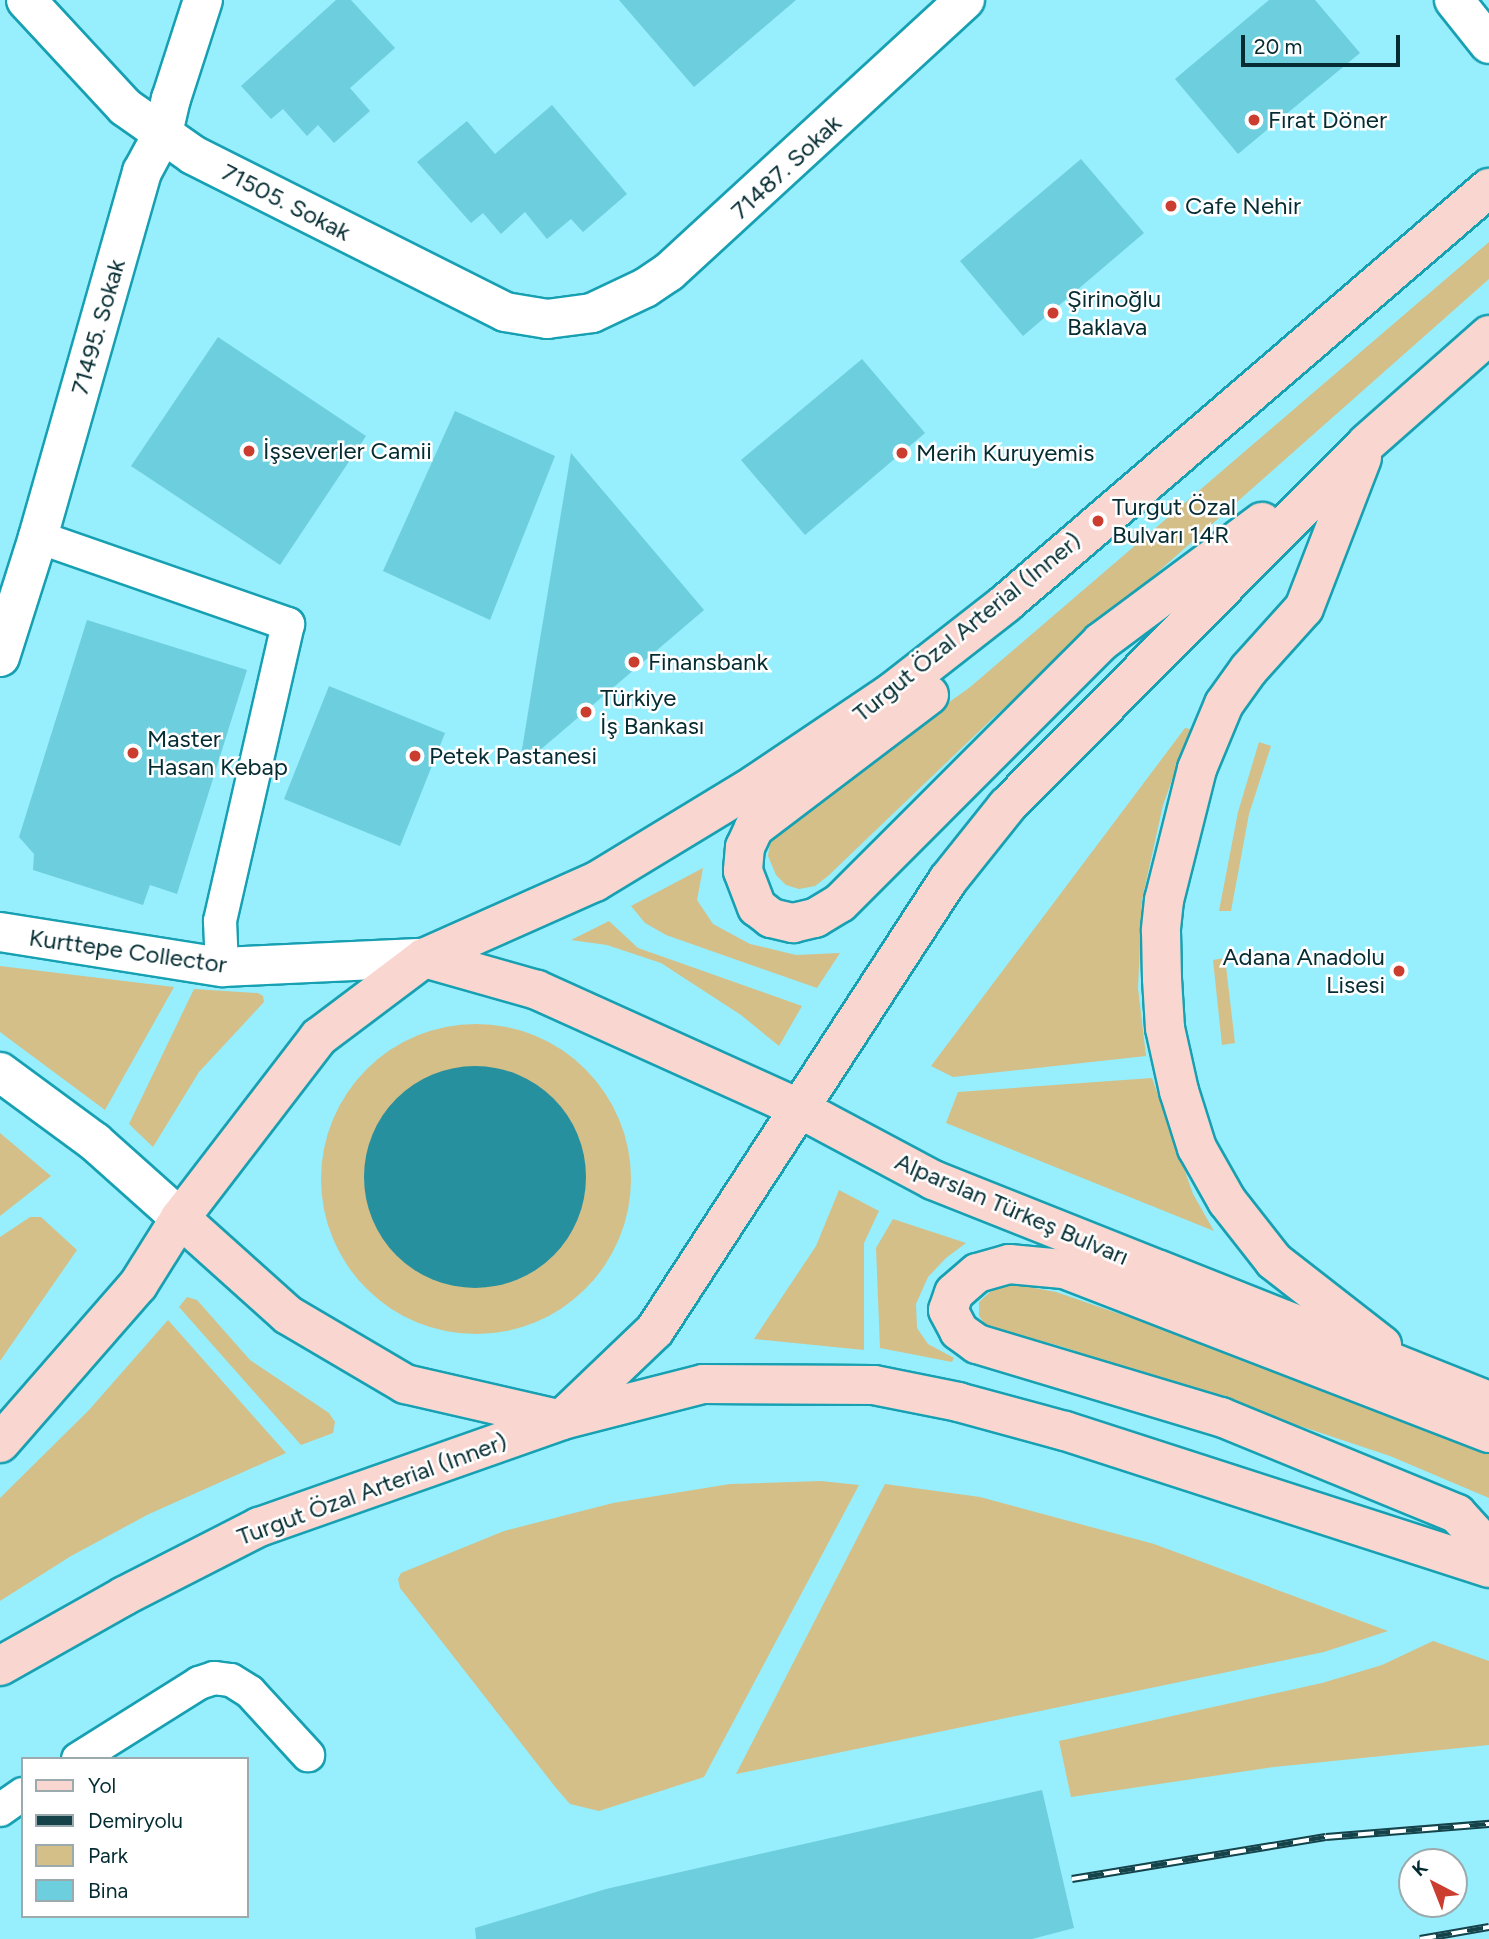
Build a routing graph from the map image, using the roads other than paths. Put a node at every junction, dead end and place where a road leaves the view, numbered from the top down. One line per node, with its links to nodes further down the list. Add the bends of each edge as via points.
1 (26, 0): 6 (street, 71505. Sokak, via 125,107)
2 (203, 0): 6 (street, 71495. Sokak)
3 (965, 0): 8 (street, 71487. Sokak, via 669,272)
4 (1454, 0): 5 (street)
5 (1489, 44)
6 (163, 133): 8 (street, 71505. Sokak, via 193,155 505,312 547,319); 12 (street, 71495. Sokak, via 142,172)
7 (1489, 188): 11 (main road, Turgut Özal Arterial (Inner))
8 (592, 313)
9 (1489, 335): 10 (main road)
10 (1367, 443): 11 (main road, via 1101,642 840,903 815,918 793,923 771,918 757,907 746,883 743,861 754,828 1024,621); 18 (main road, via 1007,806 948,880); 20 (main road, via 1304,608 1224,704 1197,769 1164,900 1165,1028 1197,1148 1227,1201 1274,1261)
11 (1098, 522): 15 (main road, Turgut Özal Arterial (Inner), via 1006,603 902,684 756,784 595,882)
12 (38, 537): 13 (street, 71495. Sokak); 16 (lane, via 288,624 220,921)
13 (0, 657)
14 (0, 932): 16 (street, Kurttepe Collector)
15 (424, 958): 16 (street, Kurttepe Collector); 18 (main road, Alparslan Türkeş Bulvarı, via 537,990); 19 (main road, Turgut Özal Arterial (Inner), via 319,1037)
16 (222, 967)
17 (0, 1072): 19 (street, via 94,1142)
18 (800, 1109): 20 (main road, Alparslan Türkeş Bulvarı, via 933,1180); 22 (main road, via 655,1330)
19 (180, 1219): 22 (main road, via 288,1315 404,1384); 24 (main road, Turgut Özal Arterial (Inner), via 138,1285)
20 (1426, 1377): 21 (main road, Alparslan Türkeş Bulvarı)
21 (1489, 1401)
22 (562, 1420): 26 (main road, via 703,1384 874,1385 1065,1431); 27 (main road, Turgut Özal Arterial (Inner), via 259,1527)
23 (1489, 1433): 25 (main road, via 1063,1269 1009,1264 977,1273 954,1293 948,1310 959,1331 977,1344 1221,1417 1457,1514)
24 (0, 1443)
25 (1489, 1549)
26 (1489, 1568)
27 (0, 1666)
28 (309, 1755): 29 (lane, via 250,1692 230,1680 214,1678)
29 (81, 1757)
30 (21, 1795): 31 (lane)
31 (0, 1810)

